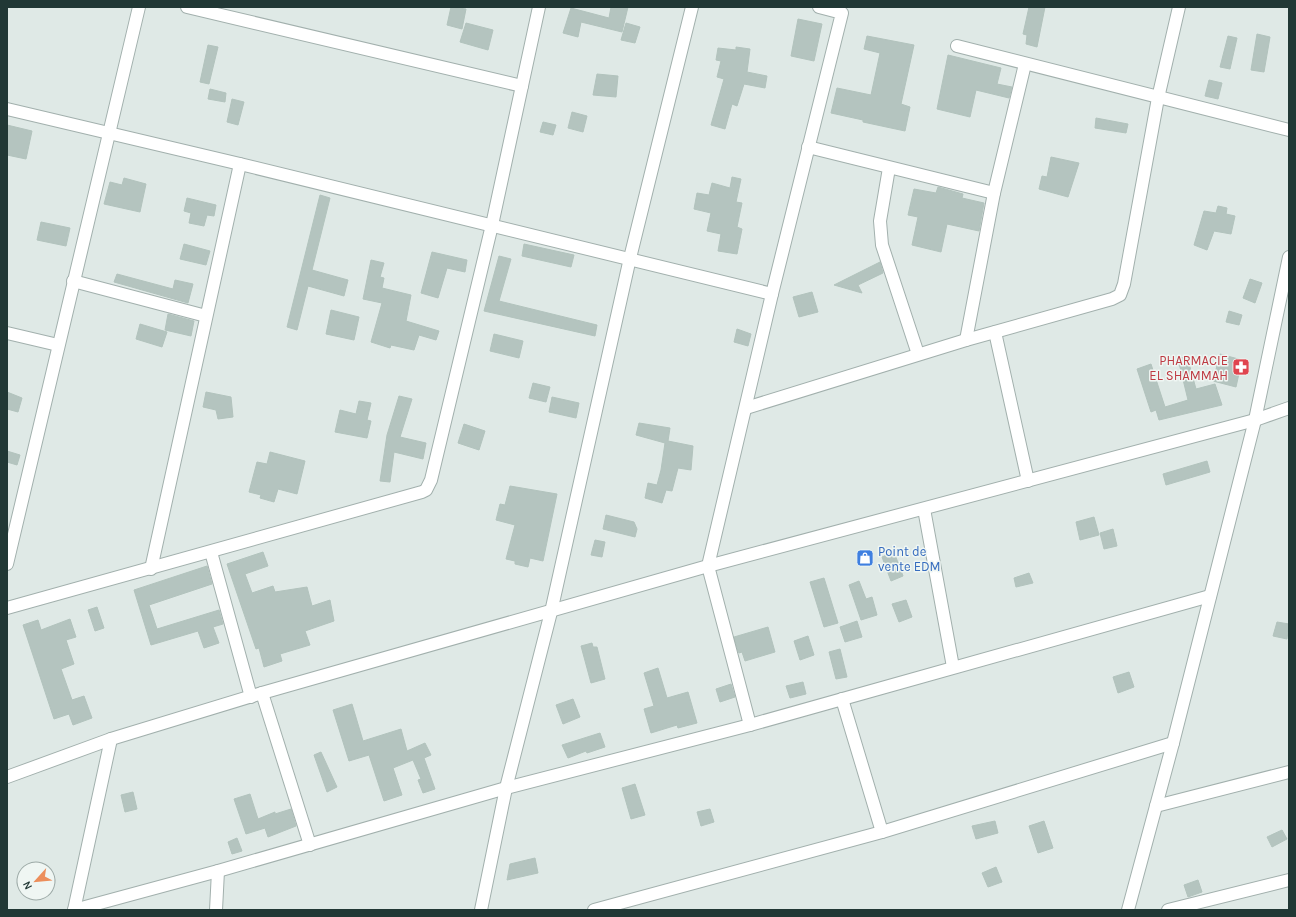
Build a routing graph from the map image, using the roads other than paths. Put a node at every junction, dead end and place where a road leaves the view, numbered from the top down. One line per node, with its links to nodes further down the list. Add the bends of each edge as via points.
1 (140, 7): 13 (street)
2 (186, 7): 9 (street)
3 (538, 7): 9 (street)
4 (692, 7): 20 (street)
5 (819, 7): 14 (street, via 842,14)
6 (1179, 7): 10 (street)
7 (957, 46): 8 (street)
8 (1025, 64): 10 (street); 17 (street)
9 (522, 86): 18 (street)
10 (1158, 98): 12 (street); 24 (street, via 1120,295)
11 (7, 110): 13 (street)
12 (1289, 130)
13 (108, 134): 15 (street); 21 (street)
14 (808, 147): 16 (street); 22 (street)
15 (240, 164): 18 (street); 23 (street)
16 (889, 168): 17 (street); 28 (street, via 880,221 882,245)
17 (994, 193): 26 (street)
18 (492, 225): 20 (street); 34 (street, via 431,480 426,490)
19 (1289, 257): 31 (street)
20 (630, 258): 22 (street); 40 (street)
21 (73, 281): 23 (street); 27 (street)
22 (772, 294): 29 (street)
23 (206, 316): 37 (street)
24 (995, 332): 26 (street); 32 (street)
25 (7, 333): 27 (street)
26 (966, 340): 28 (street)
27 (58, 345): 35 (street)
28 (918, 354): 29 (street)
29 (746, 408): 36 (street)
30 (1289, 408): 31 (street)
31 (1255, 420): 32 (street); 38 (street)
32 (1028, 481): 33 (street)
33 (924, 509): 36 (street); 41 (street)
34 (211, 552): 37 (street); 42 (street)
35 (7, 564)
36 (708, 566): 40 (street); 44 (street)
37 (151, 569): 39 (street)
38 (1210, 596): 41 (street); 46 (street)
39 (7, 608)
40 (551, 612): 42 (street); 49 (street)
41 (953, 667): 43 (street)
42 (256, 695): 45 (street); 52 (street)
43 (842, 699): 44 (street); 51 (street)
44 (750, 725): 49 (street)
45 (111, 739): 48 (street); 55 (street)
46 (1173, 743): 50 (street); 51 (street)
47 (1289, 772): 50 (street)
48 (7, 777)
49 (506, 788): 52 (street); 57 (street)
50 (1156, 806): 59 (street)
51 (882, 832): 58 (street)
52 (310, 845): 53 (street)
53 (218, 871): 55 (street); 56 (street)
54 (1289, 880): 60 (street)
55 (74, 910)
56 (216, 910)
57 (481, 910)
58 (594, 910)
59 (1128, 910)
60 (1168, 910)

